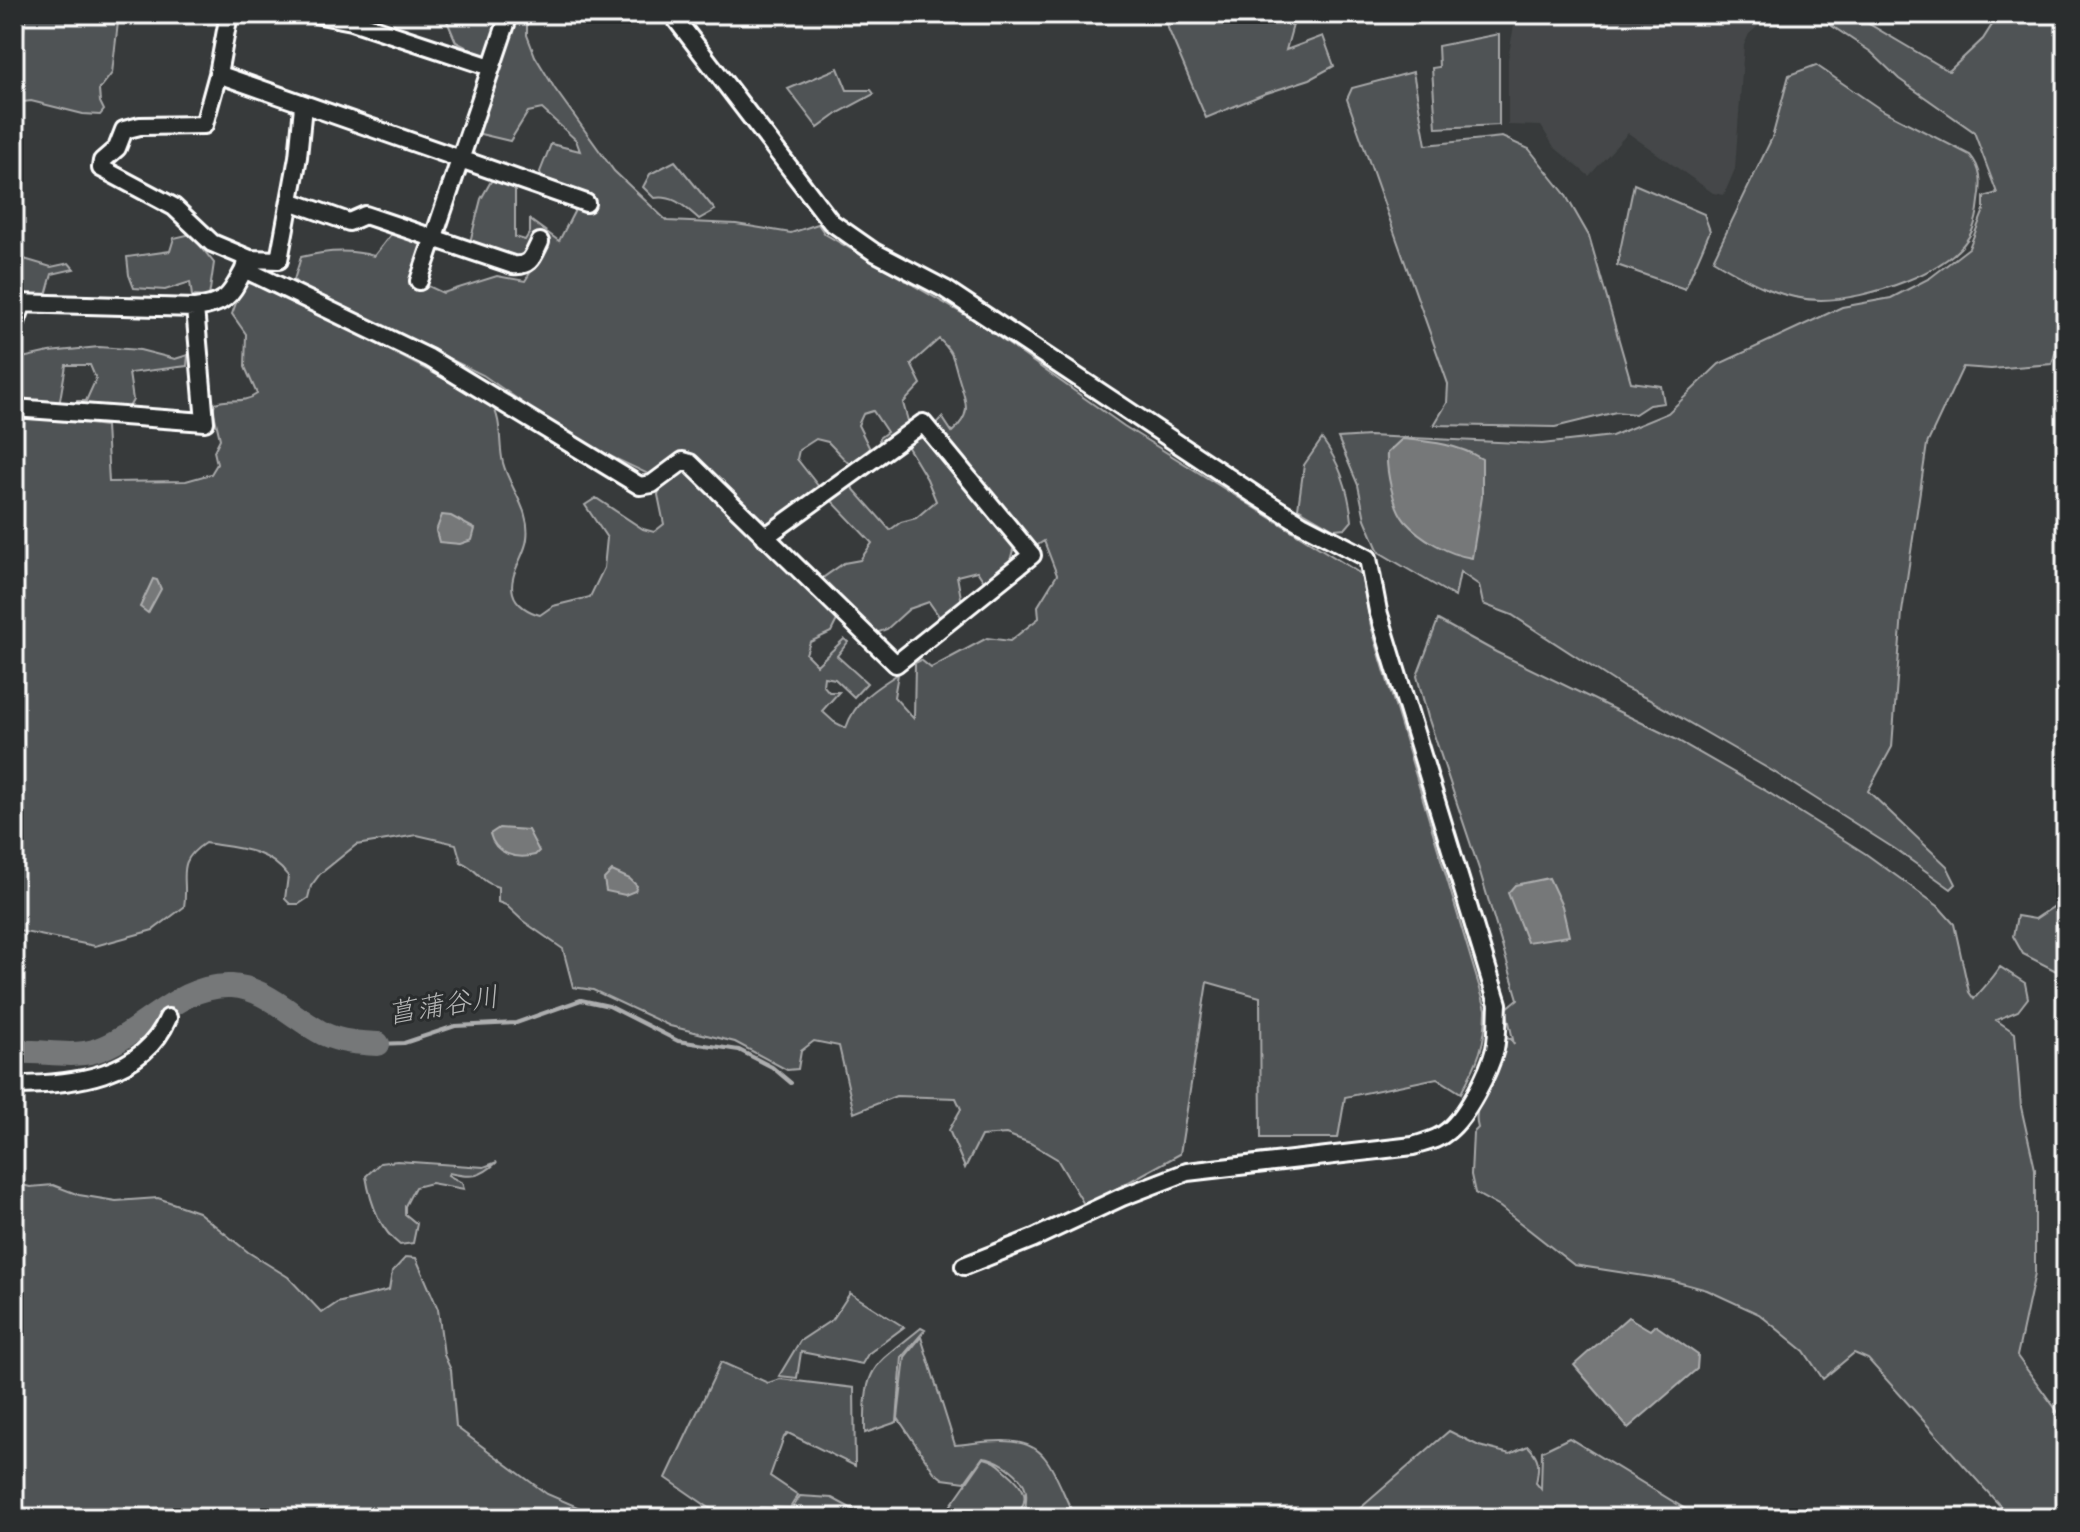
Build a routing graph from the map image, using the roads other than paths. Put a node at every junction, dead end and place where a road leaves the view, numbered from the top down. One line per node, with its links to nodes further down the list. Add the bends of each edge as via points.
1 (229, 14): 6 (street)
2 (315, 14): 5 (street)
3 (672, 14): 24 (street, via 831,222 874,252 945,289 1255,495 1368,558 1378,611 1498,1004 1495,1049 1485,1074 1457,1122 1433,1140 1187,1172)
4 (506, 24): 5 (street)
5 (491, 67): 8 (street)
6 (218, 74): 7 (street); 14 (street, via 204,125 124,130 101,168 174,207 212,243)
7 (303, 106): 8 (street); 9 (street)
8 (460, 159): 10 (street); 11 (street)
9 (290, 201): 11 (street, via 349,222 365,215); 13 (street)
10 (586, 203)
11 (434, 239): 12 (street, via 523,266); 15 (street)
12 (540, 242)
13 (279, 260): 14 (street); 16 (street)
14 (247, 264): 16 (street); 18 (street, via 228,298 219,305)
15 (419, 281)
16 (276, 284): 21 (street, via 429,358 640,486 652,484 683,461 690,463)
17 (18, 304): 18 (street); 19 (street)
18 (195, 308): 20 (street, via 205,422)
19 (14, 328)
20 (14, 408)
21 (765, 537): 21 (street, via 896,664 1032,555 923,423)
22 (168, 1018): 23 (street, via 160,1038 115,1070 76,1081)
23 (14, 1085)
24 (964, 1266)

